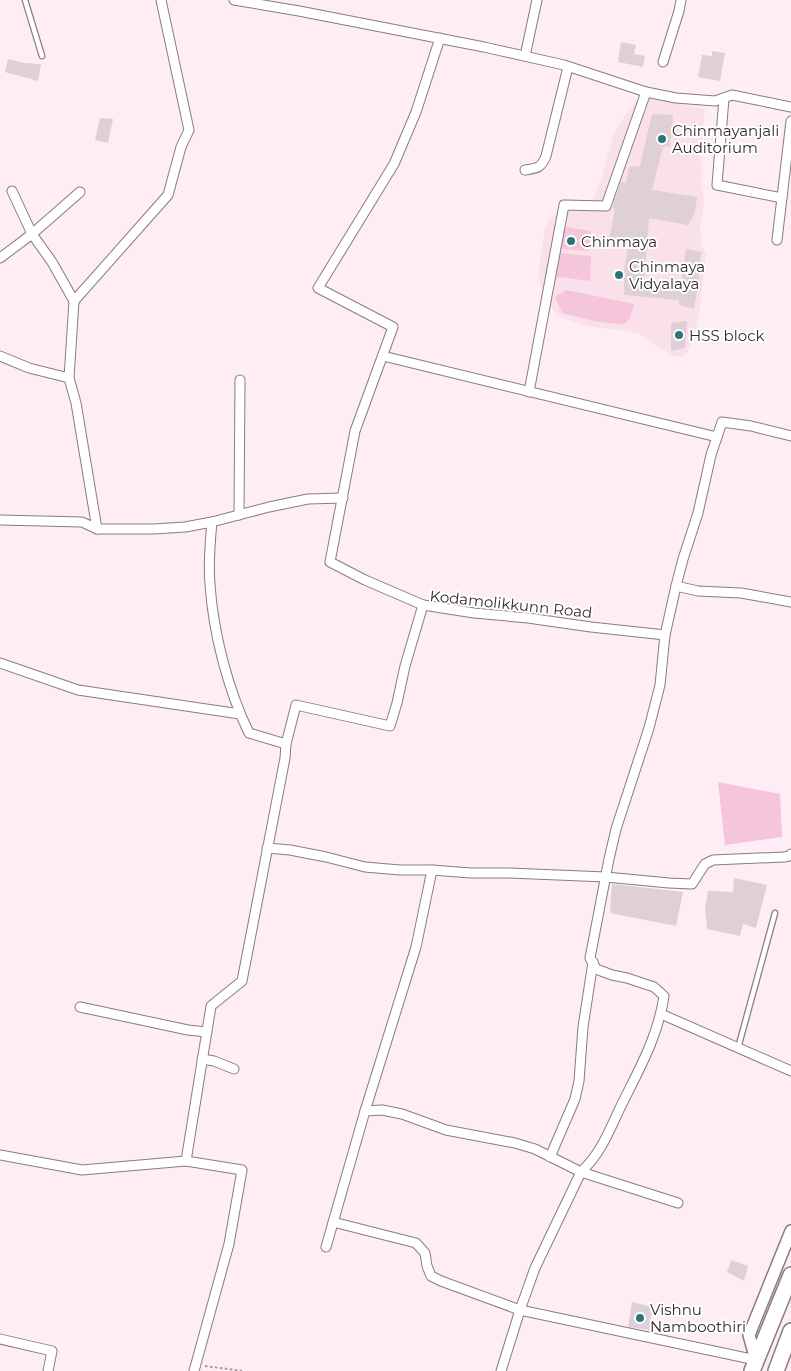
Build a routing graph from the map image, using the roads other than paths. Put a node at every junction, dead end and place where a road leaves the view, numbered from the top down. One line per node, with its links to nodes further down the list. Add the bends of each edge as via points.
1 (25, 0): 7 (lane)
2 (161, 0): 22 (street, via 189,130 168,195)
3 (234, 0): 6 (street)
4 (537, 0): 8 (street)
5 (681, 0): 9 (street)
6 (440, 38): 8 (street); 24 (street, via 416,112 394,164 318,288 393,328)
7 (42, 56)
8 (525, 56): 10 (street)
9 (663, 62)
10 (568, 67): 11 (street); 15 (street, via 546,156 542,165)
11 (646, 92): 12 (street, via 714,101); 27 (street, via 606,206 564,205)
12 (724, 98): 13 (street, via 732,95); 18 (street, via 717,185)
13 (791, 107)
14 (791, 122): 18 (street)
15 (525, 170)
16 (12, 191): 19 (street)
17 (80, 192): 19 (street)
18 (782, 198): 20 (street)
19 (32, 234): 21 (street); 22 (street)
20 (776, 240)
21 (0, 258)
22 (74, 301): 25 (street)
23 (0, 356): 25 (street, via 29,368)
24 (383, 356): 27 (street); 30 (street, via 356,431)
25 (69, 378): 34 (street)
26 (240, 380): 31 (street)
27 (528, 392): 29 (street)
28 (791, 436): 29 (street, via 722,422)
29 (717, 437): 35 (street)
30 (343, 498): 31 (street, via 308,499); 37 (street, via 330,562)
31 (239, 515): 33 (street)
32 (0, 520): 34 (street, via 82,522)
33 (212, 522): 34 (street, via 154,529); 40 (street, via 209,555 215,627)
34 (97, 529)
35 (676, 586): 36 (street); 38 (street)
36 (791, 602)
37 (423, 605): 38 (street, Kodamolikkunn Road); 41 (street, Kodamolikkunn Road, via 390,726 296,706)
38 (665, 635): 45 (street, via 660,684 616,828)
39 (0, 663): 40 (street, via 78,690)
40 (240, 714): 41 (street, via 249,733)
41 (286, 744): 42 (street)
42 (268, 848): 44 (street, via 364,867); 50 (street, via 242,980 211,1006)
43 (791, 854): 45 (street, via 713,860 706,864 692,884)
44 (432, 870): 45 (street); 55 (street, via 416,947)
45 (606, 877): 47 (street, via 590,958)
46 (774, 913): 51 (lane)
47 (593, 962): 49 (street, via 596,969 612,976 654,986 664,996); 57 (street, via 579,1081 575,1099)
48 (80, 1007): 50 (street)
49 (661, 1014): 51 (street); 59 (street, via 656,1033 605,1142)
50 (207, 1032): 52 (street)
51 (738, 1048): 54 (street)
52 (202, 1059): 53 (street); 58 (street)
53 (234, 1069)
54 (791, 1071)
55 (365, 1111): 57 (street, via 402,1114 446,1130 515,1143); 61 (street)
56 (0, 1155): 58 (street, via 82,1170)
57 (550, 1157): 59 (street)
58 (186, 1161): 69 (street, via 242,1170 229,1244)
59 (581, 1172): 60 (street); 65 (street, via 535,1268)
60 (678, 1203)
61 (333, 1222): 63 (street); 65 (street, via 416,1243 426,1253 431,1276)
62 (791, 1231): 68 (street, via 749,1335)
63 (326, 1247)
64 (791, 1275): 68 (highway)
65 (520, 1310): 68 (street); 71 (street)
66 (791, 1332): 72 (highway)
67 (0, 1339): 70 (street, via 52,1351)
68 (754, 1365)
69 (195, 1368)
70 (48, 1371)
71 (501, 1371)
72 (776, 1371)

